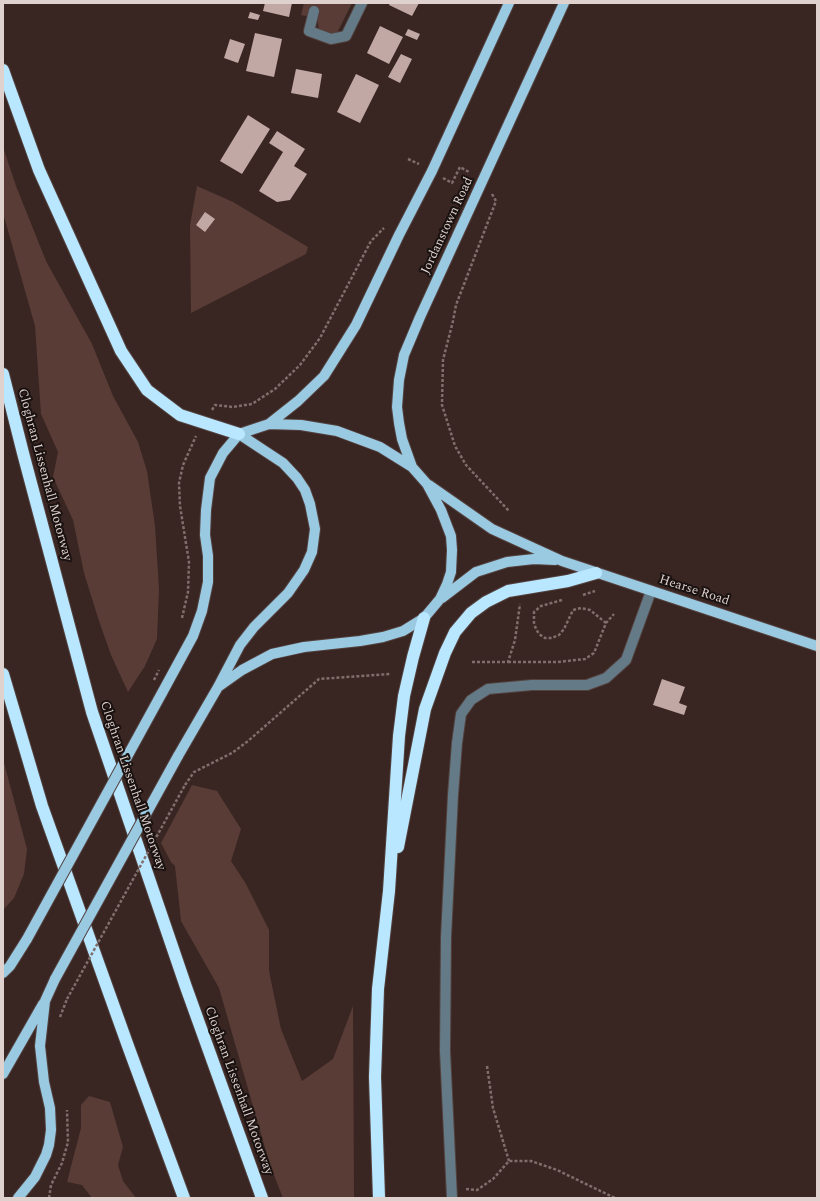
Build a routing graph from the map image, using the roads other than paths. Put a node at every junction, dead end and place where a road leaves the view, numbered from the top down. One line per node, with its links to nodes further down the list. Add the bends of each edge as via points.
1 (362, 3): 4 (street, via 346,36 331,39 309,31)
2 (509, 3): 7 (main road, via 432,171 398,234 356,325 324,376)
3 (564, 3): 9 (main road, Jordanstown Road, via 404,355 397,407 402,439)
4 (314, 11)
5 (3, 70): 8 (highway, via 38,170 121,351 147,390 180,414)
6 (3, 374): 25 (highway, Cloghran Lissenhall Motorway, via 92,712 186,987)
7 (269, 424): 8 (main road); 9 (main road, via 301,425 337,431 380,447)
8 (238, 434): 18 (main road, via 283,463 297,478 310,504 315,529 312,552 304,570 288,593 240,645); 20 (main road, bridge, via 223,452 210,478 205,535 208,582 193,636 28,939)
9 (412, 467): 10 (main road)
10 (427, 484): 11 (main road, Hearse Road, via 492,528); 14 (main road, via 451,536 451,572)
11 (562, 560): 12 (main road, Hearse Road); 14 (main road, Hearse Road, via 534,559 507,562 476,572)
12 (596, 573): 13 (main road, Hearse Road); 19 (highway, via 568,581 508,591 471,613 455,632 425,709)
13 (651, 591): 16 (main road, Hearse Road); 27 (street, via 626,660 606,678 587,685 532,685 488,689 471,700 461,714 453,795 446,937 445,1051)
14 (440, 599): 15 (main road)
15 (424, 618): 18 (main road, via 403,631 383,637 360,642 304,647 272,654); 19 (highway, via 404,696 398,736)
16 (817, 646)
17 (3, 674): 24 (highway, via 42,806)
18 (218, 687): 21 (main road, bridge)
19 (389, 891): 26 (highway, via 378,989 376,1077)
20 (3, 974)
21 (45, 1000): 22 (main road); 23 (main road, via 40,1046 51,1130 46,1155 35,1177)
22 (3, 1074)
23 (18, 1198)
24 (184, 1198)
25 (262, 1198)
26 (379, 1198)
27 (452, 1198)

